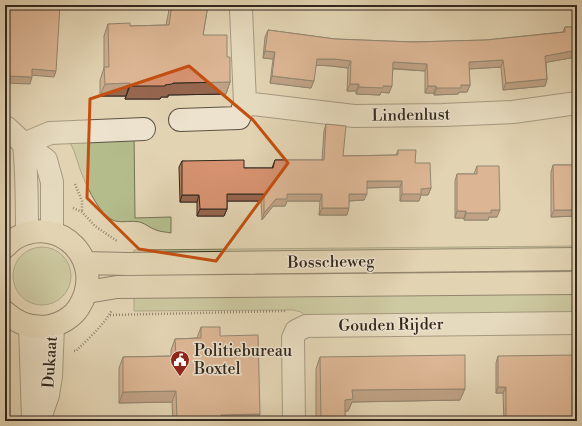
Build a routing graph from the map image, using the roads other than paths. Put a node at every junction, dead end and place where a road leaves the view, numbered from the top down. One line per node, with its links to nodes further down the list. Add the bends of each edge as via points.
1 (241, 5): 2 (street)
2 (245, 103): 3 (street, Lindenlust, via 354,116 443,116 513,112); 4 (street, via 239,118)
3 (577, 103)
4 (180, 120)
5 (5, 127): 7 (street)
6 (144, 129): 7 (street, via 50,133)
7 (24, 144): 8 (street, via 46,160 52,182); 9 (street)
8 (52, 232): 9 (main road); 12 (main road, via 72,243)
9 (27, 233): 10 (main road, via 13,239)
10 (5, 247)
11 (577, 259): 12 (main road, Bosscheweg)
12 (86, 263): 14 (main road)
13 (577, 283): 14 (main road, Bosscheweg, via 117,287)
14 (86, 292): 18 (main road, via 78,310 71,317)
15 (5, 312): 17 (main road, via 11,318)
16 (577, 323): 21 (street, Gouden Rijder, via 306,326 296,331 293,338)
17 (30, 326): 18 (main road); 19 (street, Dukaat)
18 (53, 326): 20 (street, Dukaat, via 51,376)
19 (33, 421)
20 (39, 421)
21 (294, 421)

